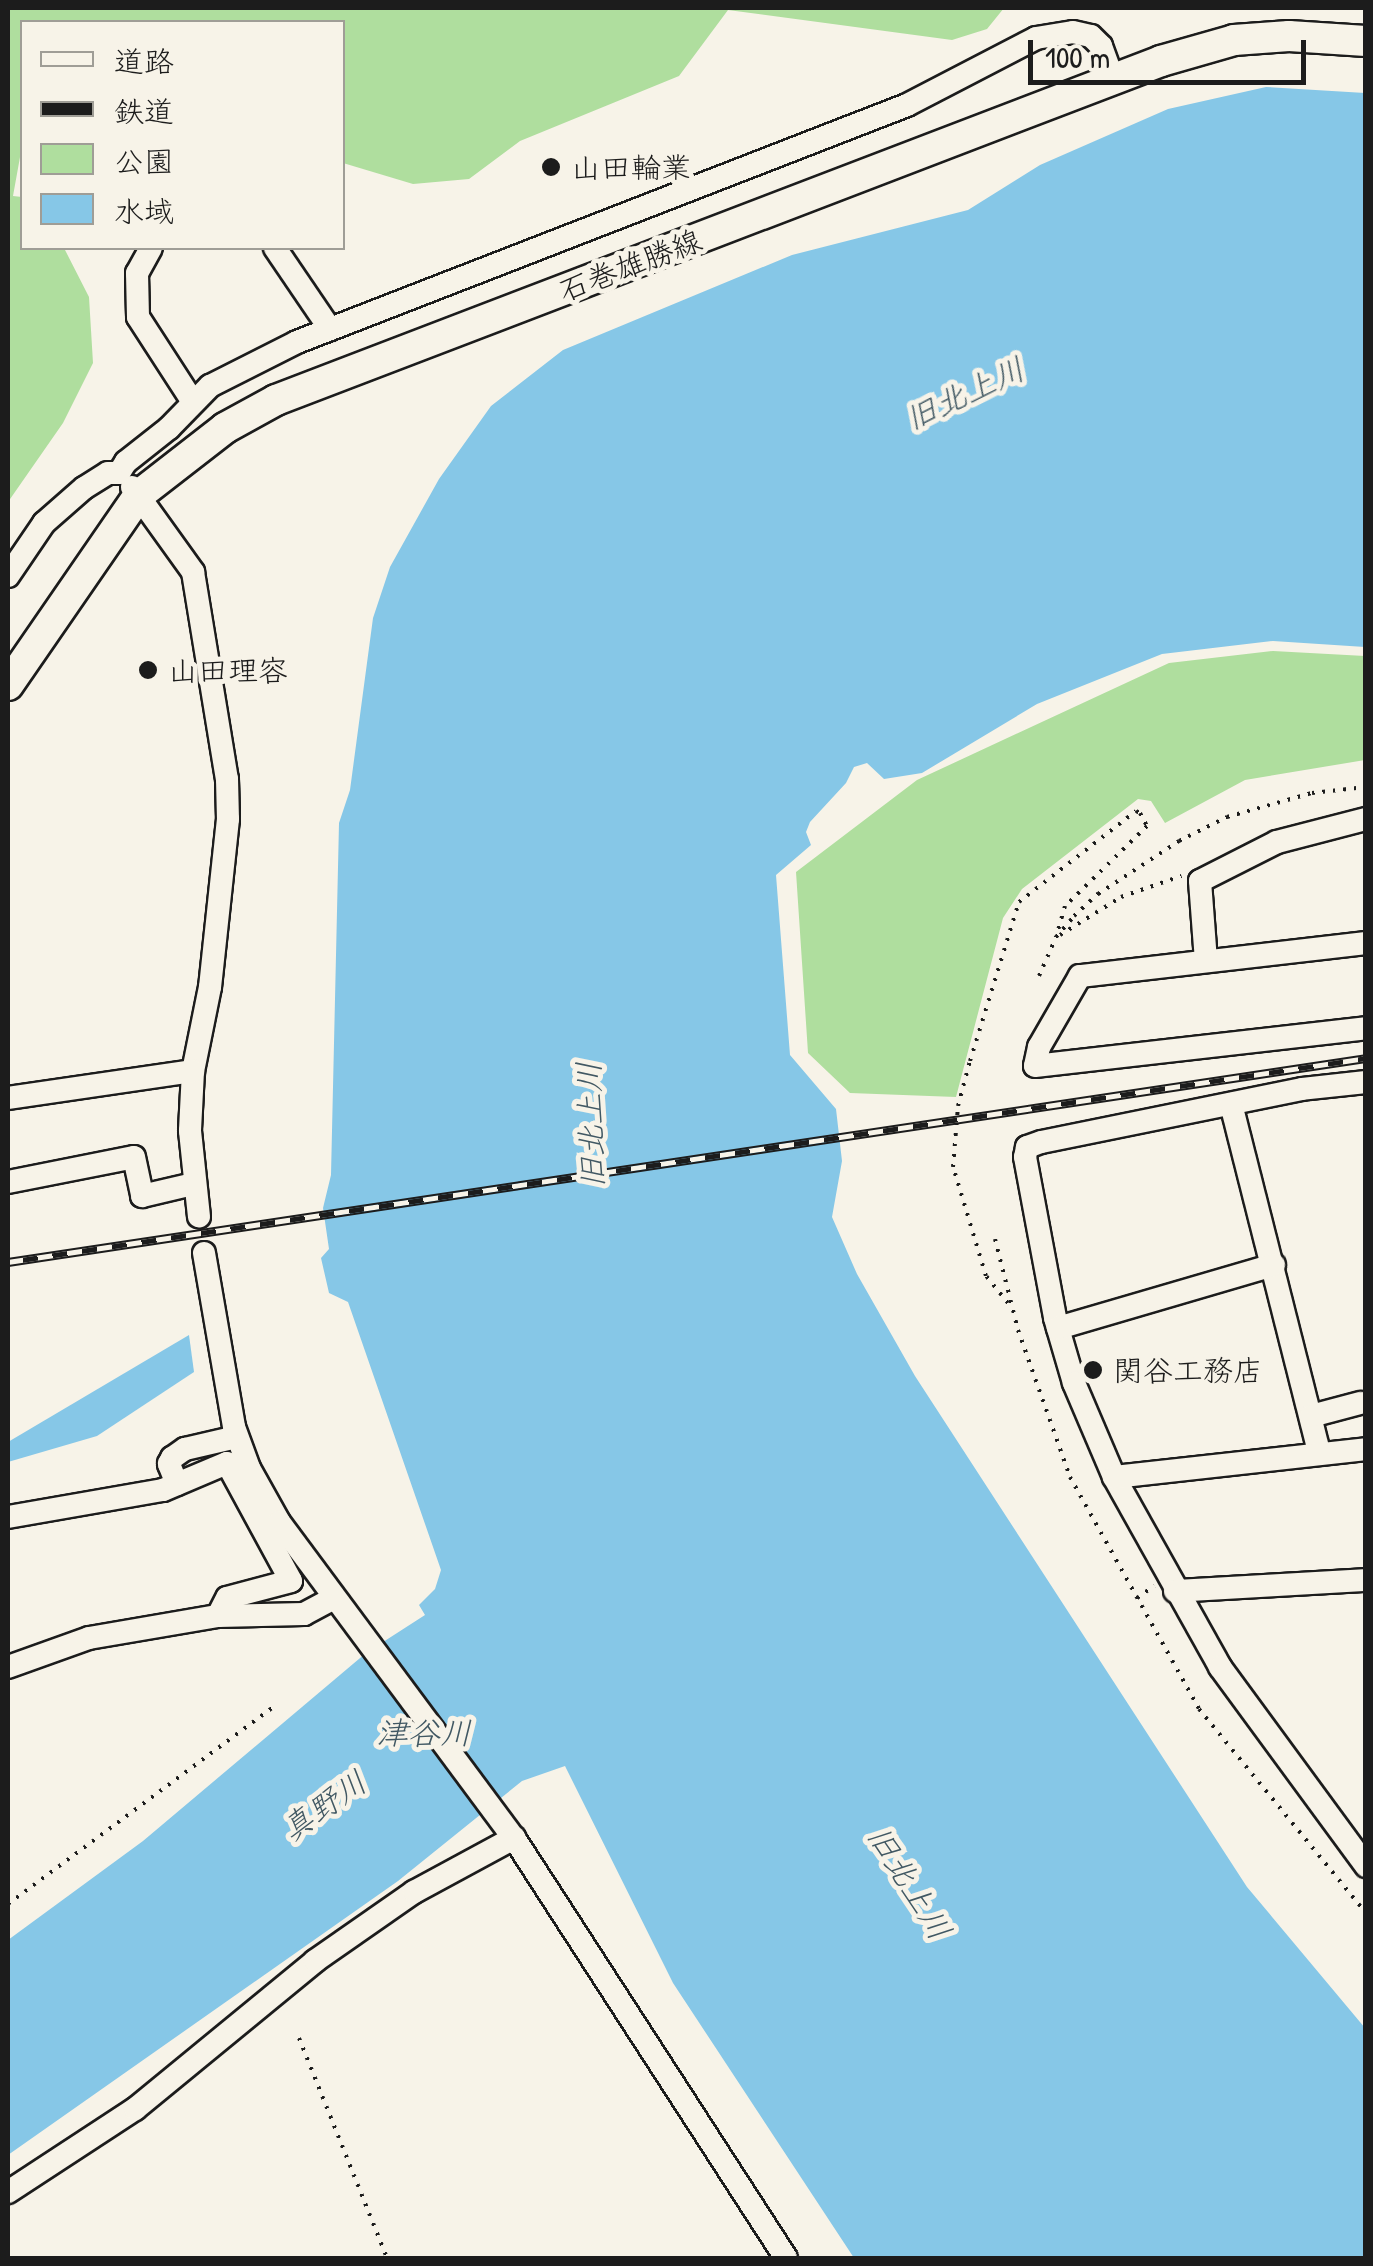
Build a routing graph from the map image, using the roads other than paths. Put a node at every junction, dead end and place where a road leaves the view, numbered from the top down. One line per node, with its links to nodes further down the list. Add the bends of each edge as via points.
1 (1366, 41): 2 (main road, 石巻雄勝線, via 1234,40)
2 (1114, 79): 5 (street, via 1091,36 1036,38 907,106); 7 (main road, 石巻雄勝線, via 289,394)
3 (150, 250): 6 (street, via 137,273 138,317)
4 (277, 250): 5 (street)
5 (330, 329): 6 (street, via 216,382)
6 (193, 402): 7 (street, via 126,462)
7 (129, 484): 8 (street, via 108,474 84,488 44,524); 9 (main road, 石巻雄勝線); 14 (street, via 193,572 227,779 210,987)
8 (8, 576)
9 (8, 685)
10 (1366, 819): 12 (street, via 1276,842 1200,880)
11 (1366, 943): 12 (street)
12 (1206, 962): 13 (street, via 1080,976 1035,1066)
13 (1366, 1028)
14 (194, 1071): 16 (street); 19 (street)
15 (1366, 1082): 17 (street)
16 (8, 1098)
17 (1232, 1104): 22 (street); 23 (street, via 1027,1147)
18 (8, 1182): 19 (street, via 134,1157 142,1196)
19 (194, 1184): 20 (street)
20 (199, 1216)
21 (204, 1253): 26 (street)
22 (1274, 1265): 23 (street); 25 (street)
23 (1058, 1328): 29 (street)
24 (1360, 1403): 25 (street)
25 (1311, 1416): 28 (street)
26 (238, 1437): 30 (street, via 172,1458); 34 (street, via 279,1522)
27 (1366, 1449): 28 (street)
28 (1320, 1454): 29 (street)
29 (1114, 1477): 33 (street)
30 (177, 1484): 31 (street); 35 (street, via 228,1463 290,1581 228,1598)
31 (8, 1517)
32 (1366, 1580): 33 (street)
33 (1174, 1592): 38 (street, via 1220,1667)
34 (334, 1598): 35 (street, via 304,1614); 37 (street)
35 (218, 1616): 36 (street, via 89,1638)
36 (8, 1666)
37 (514, 1838): 39 (street, via 414,1892 314,1961 135,2109); 40 (street)
38 (1366, 1866)
39 (8, 2192)
40 (786, 2258)

